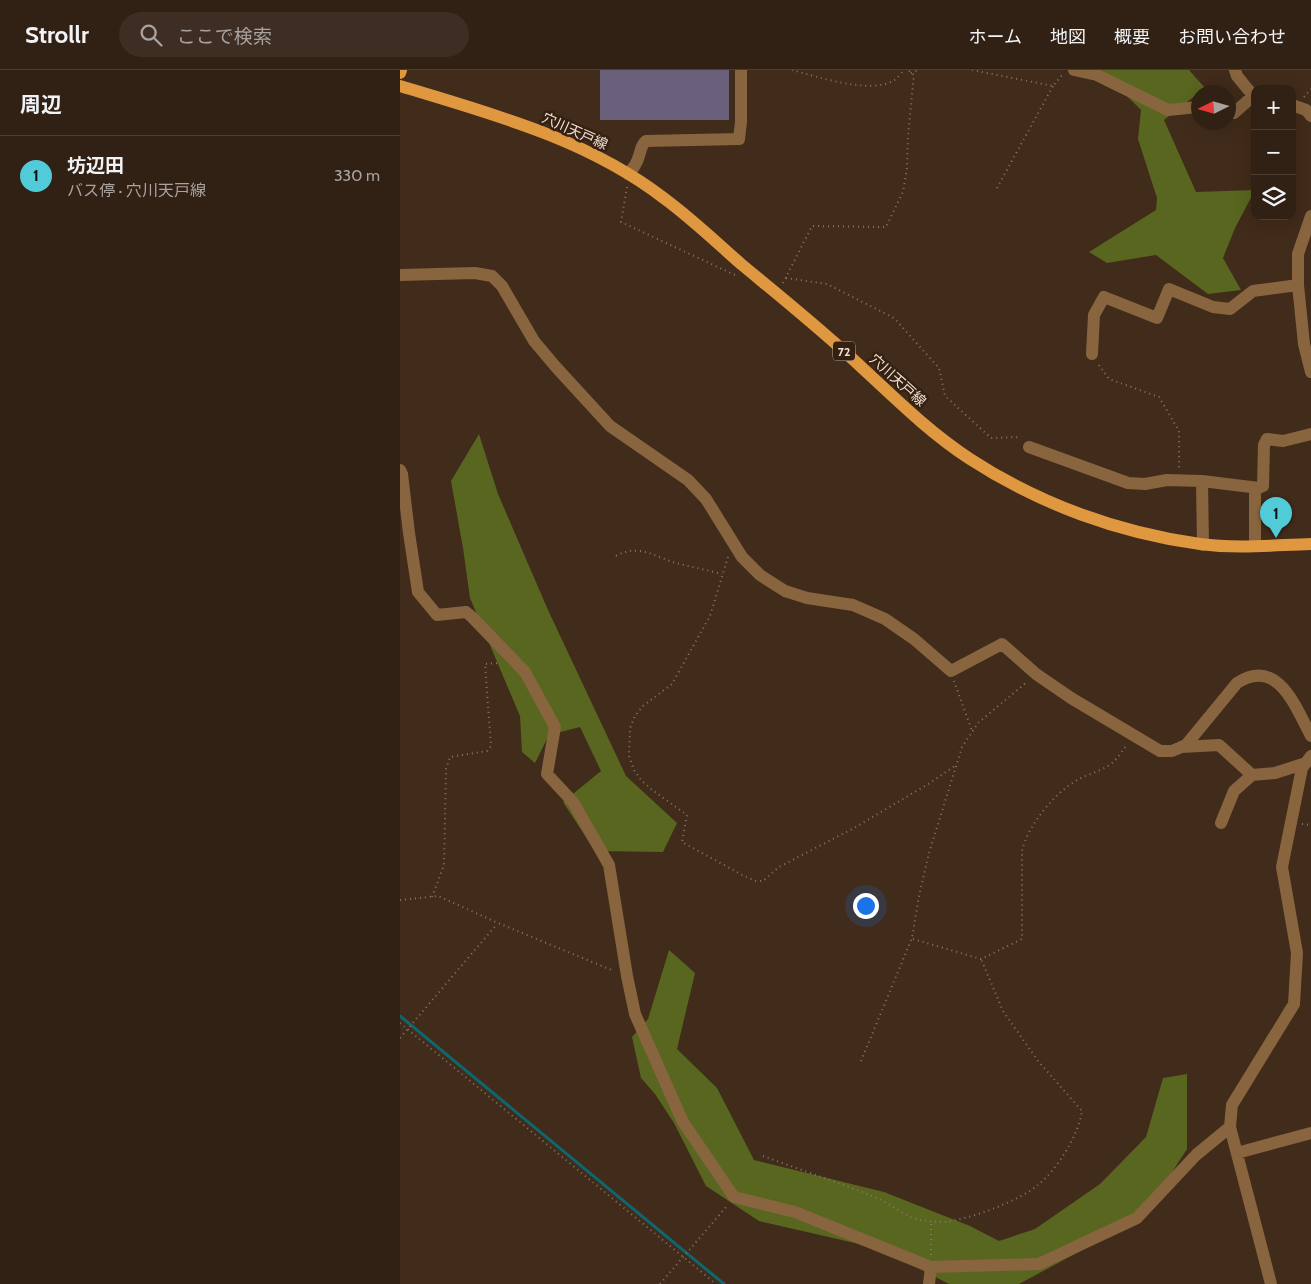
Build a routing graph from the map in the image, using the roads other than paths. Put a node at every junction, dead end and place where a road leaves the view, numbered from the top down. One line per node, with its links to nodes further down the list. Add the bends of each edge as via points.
1 (741, 70): 11 (street, via 738,139 646,141)
2 (1074, 70): 8 (street, via 1097,75 1168,110)
3 (1235, 70): 5 (street)
4 (400, 86): 11 (main road, 穴川天戸線 / 72, via 558,138)
5 (1251, 95)
6 (1251, 100): 9 (street)
7 (1296, 106): 10 (street)
8 (1191, 108)
9 (1236, 111)
10 (1311, 116)
11 (628, 174): 23 (main road, 穴川天戸線 / 72, via 665,198 844,351 923,424 970,458 1040,497 1093,519 1130,531)
12 (1311, 216): 14 (street, via 1298,254)
13 (400, 274): 26 (street, via 475,273 492,276 502,286 534,341 610,426 688,480 706,498 742,557 760,575 785,591 853,605 885,619 950,671 1002,644 1036,674 1071,698 1160,751)
14 (1298, 285): 15 (street, via 1253,291 1230,309 1213,307 1169,289 1156,318 1104,297 1094,315); 16 (street, via 1304,344)
15 (1092, 354)
16 (1311, 372)
17 (1311, 434): 21 (street, via 1283,442 1267,439 1263,486)
18 (1029, 447): 20 (street, via 1128,482)
19 (400, 470): 33 (street, via 418,592 437,615 466,612 524,672 555,727 547,774 573,802 609,865 635,1014 683,1122 734,1197 795,1212)
20 (1202, 481): 21 (street); 23 (street)
21 (1255, 488): 24 (street)
22 (1311, 544): 24 (main road, 穴川天戸線 / 72)
23 (1203, 545): 24 (main road, 穴川天戸線 / 72)
24 (1255, 546)
25 (1311, 736): 26 (street, via 1278,682 1261,674 1248,676 1237,683)
26 (1181, 747): 28 (street, via 1219,745)
27 (1308, 759): 28 (street, via 1275,772); 30 (street, via 1302,768 1282,867 1297,953 1294,1004 1232,1106)
28 (1252, 775): 29 (street, via 1234,791)
29 (1220, 823)
30 (1230, 1127): 32 (street); 33 (street, via 1196,1155 1137,1218 1039,1264)
31 (1311, 1134): 32 (street)
32 (1237, 1153): 35 (street)
33 (931, 1267): 34 (street)
34 (929, 1284)
35 (1271, 1284)

